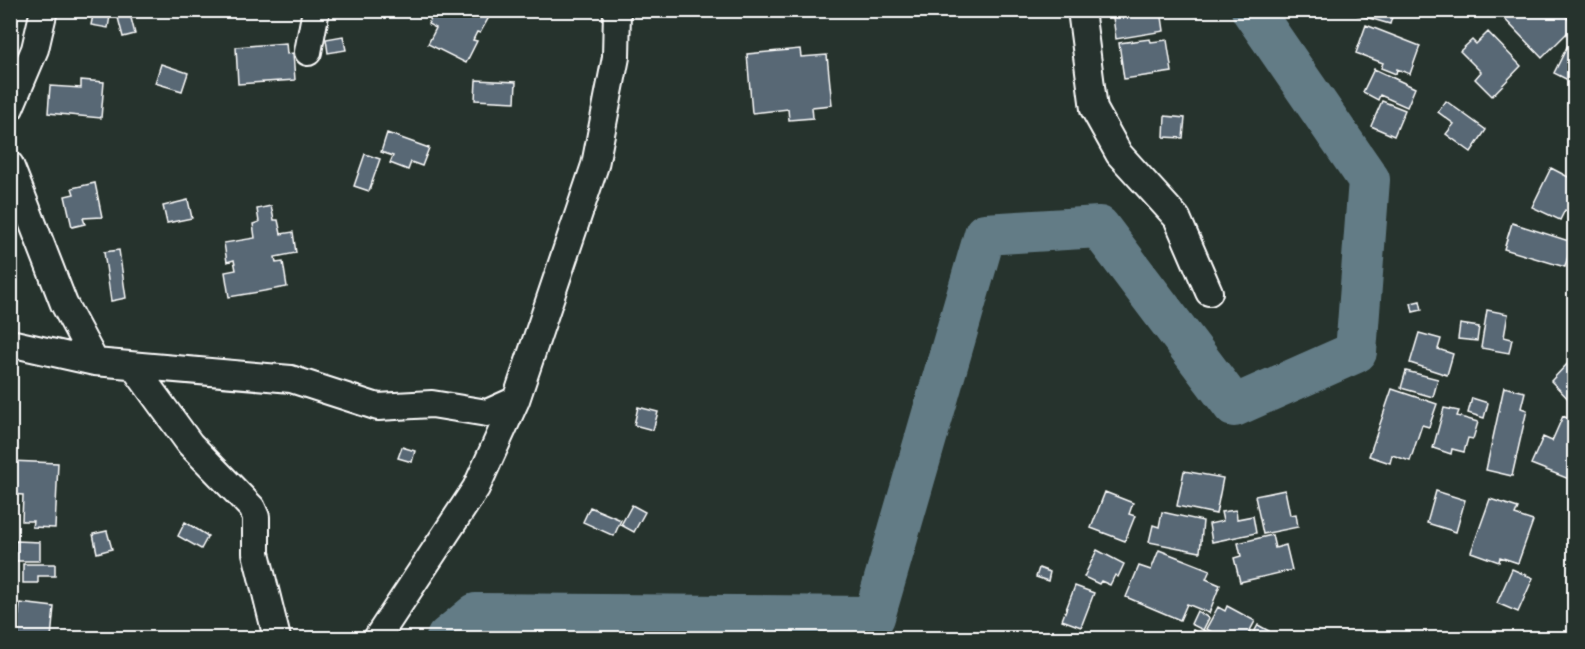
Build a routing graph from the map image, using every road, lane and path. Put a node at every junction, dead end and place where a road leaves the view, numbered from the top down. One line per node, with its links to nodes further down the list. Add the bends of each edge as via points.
1 (44, 10): 6 (street, via 35,49)
2 (316, 10): 5 (street)
3 (617, 10): 12 (street, via 615,57 595,165)
4 (1081, 10): 8 (street, via 1094,109 1119,154 1177,219)
5 (308, 52)
6 (10, 108)
7 (10, 165): 10 (street, via 64,304)
8 (1209, 292)
9 (10, 343): 10 (street)
10 (95, 362): 11 (street)
11 (134, 367): 12 (street, via 291,379 378,407 432,405 487,413); 13 (street, via 190,444 252,508 256,518 256,553)
12 (516, 400): 14 (street, via 476,488)
13 (278, 639)
14 (377, 639)

